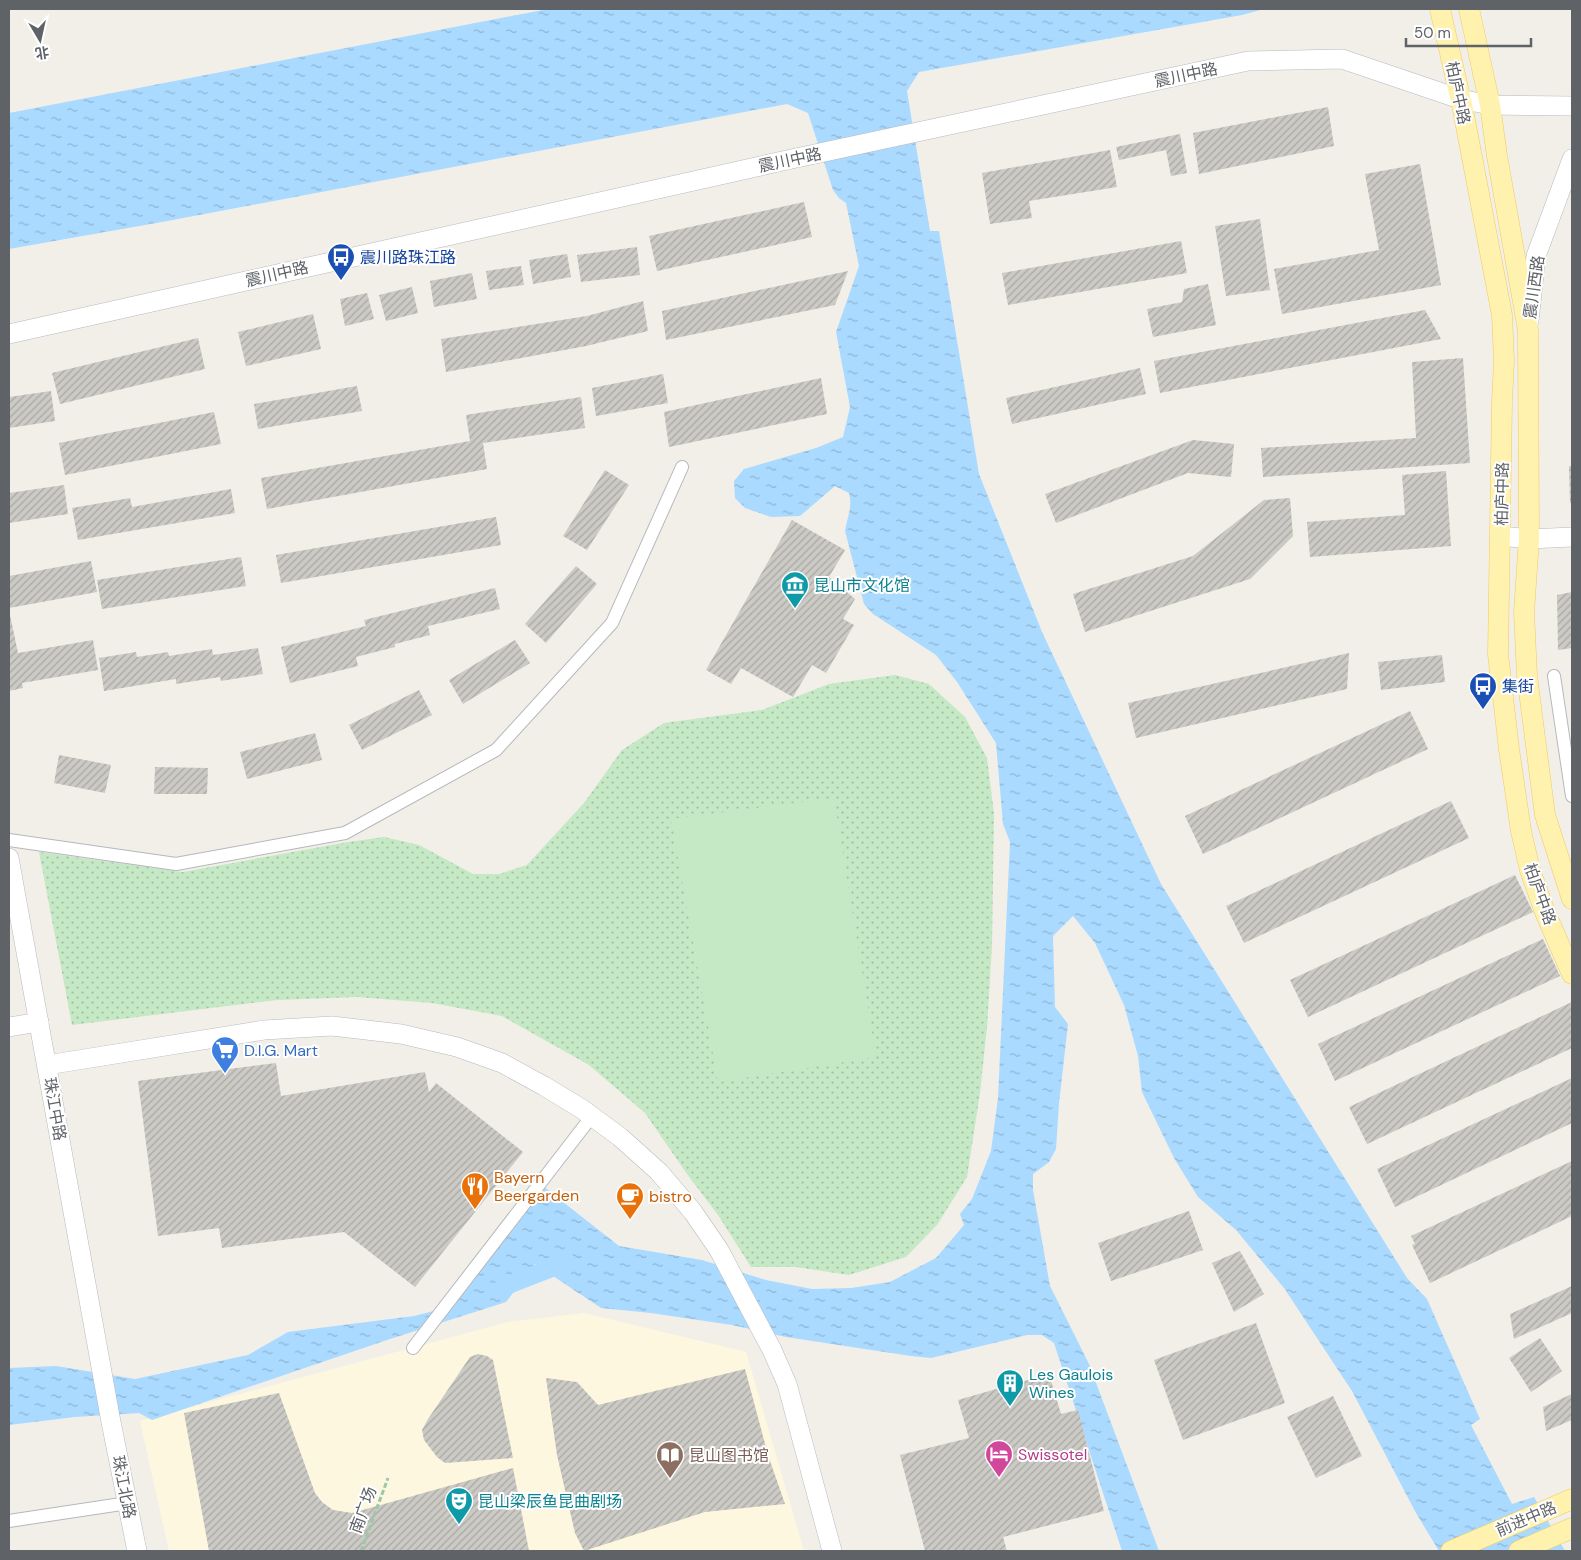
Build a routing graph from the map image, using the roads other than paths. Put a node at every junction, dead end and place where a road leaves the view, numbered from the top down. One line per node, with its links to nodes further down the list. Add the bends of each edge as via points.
1 (1440, 9): 3 (main road, 柏庐中路)
2 (1469, 9): 4 (main road, 柏庐中路)
3 (1460, 99): 4 (street, 震川中路); 8 (street, 震川中路, via 1342,59 1248,61 787,160); 10 (main road, 柏庐中路, via 1502,316)
4 (1490, 106): 5 (street, 震川中路); 7 (main road, 柏庐中路)
5 (1572, 106)
6 (1572, 159): 7 (street, 震川西路, via 1536,256)
7 (1528, 330): 12 (main road, 柏庐中路)
8 (9, 334)
9 (682, 467): 15 (street, via 612,623 496,750 345,832 308,840 176,864)
10 (1501, 536): 12 (street); 18 (main road, 柏庐中路, via 1498,654 1521,831 1530,870)
11 (1572, 537): 12 (street)
12 (1529, 539): 17 (main road, 柏庐中路, via 1524,612 1534,740 1545,815)
13 (1554, 676): 14 (street)
14 (1572, 796)
15 (9, 840)
16 (9, 858): 19 (street, 珠江中路)
17 (1572, 900)
18 (1572, 974)
19 (40, 1022): 20 (street); 21 (street, 珠江中路)
20 (9, 1027)
21 (48, 1065): 22 (street, via 264,1030 332,1026 401,1034 457,1046 502,1063); 24 (street, 珠江中路)
22 (592, 1116): 23 (street); 30 (street, via 659,1172 693,1212 719,1250 787,1384)
23 (413, 1348)
24 (111, 1422): 26 (street, 珠江北路)
25 (1572, 1499): 31 (main road, 前进中路)
26 (128, 1503): 27 (street); 29 (street, 珠江北路)
27 (9, 1521)
28 (1571, 1528): 32 (main road, 前进中路)
29 (137, 1551)
30 (832, 1551)
31 (1451, 1551)
32 (1519, 1551)

